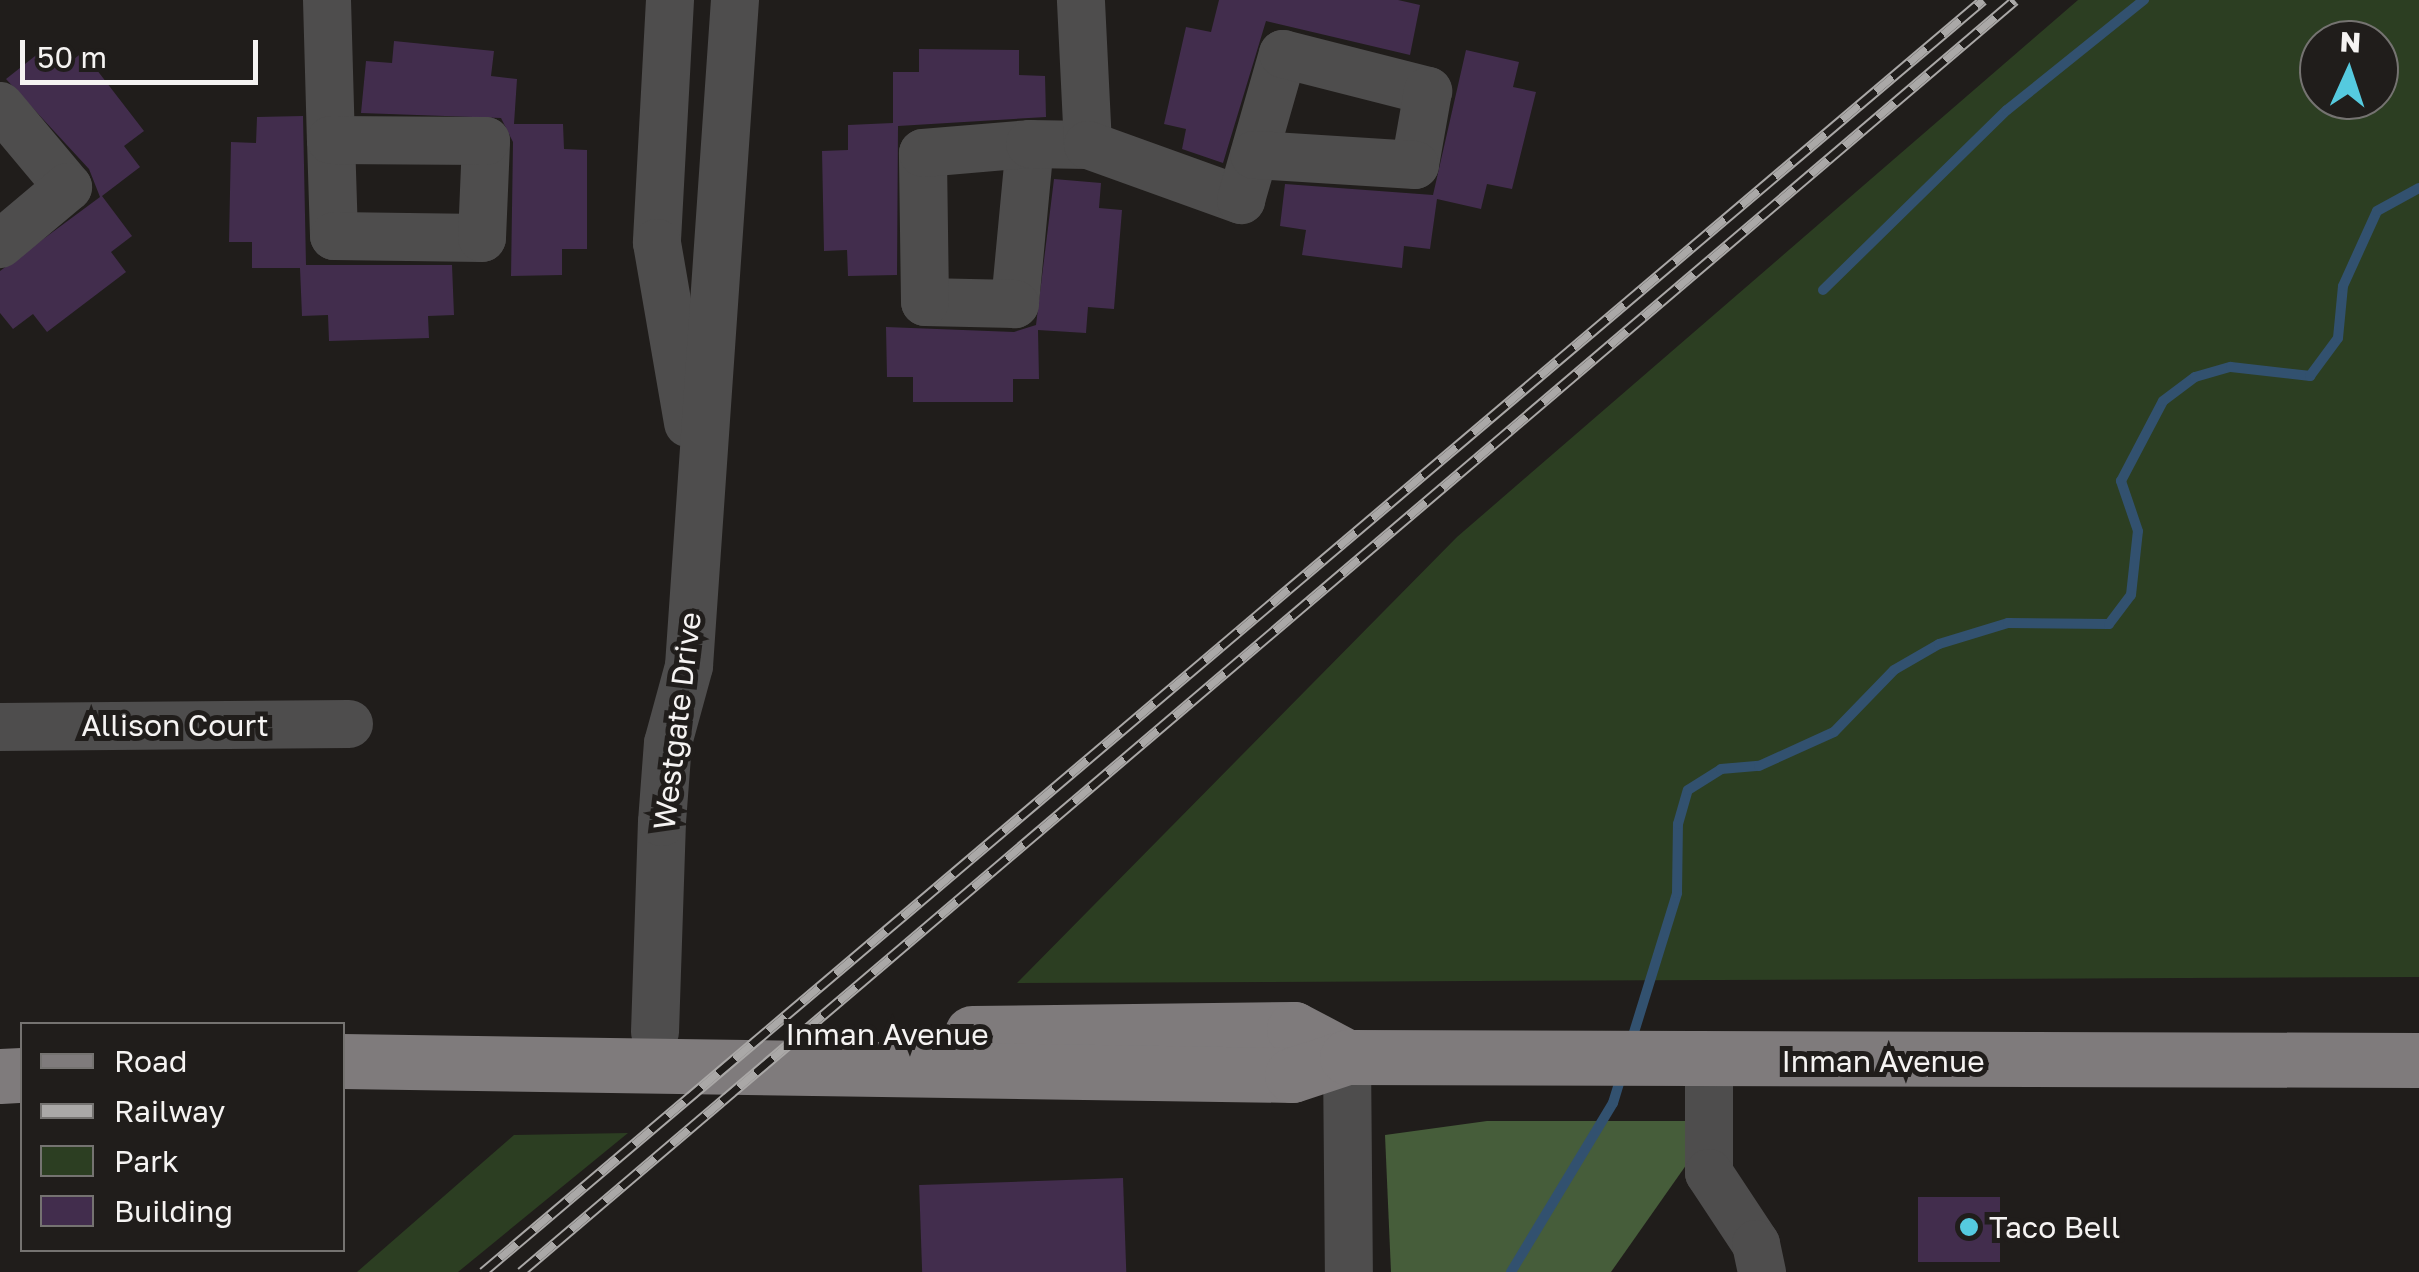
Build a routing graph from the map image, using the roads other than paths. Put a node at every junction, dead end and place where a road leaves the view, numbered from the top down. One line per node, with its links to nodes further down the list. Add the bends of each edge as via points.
1 (327, 0): 6 (street)
2 (670, 0): 11 (street, Westgate Drive, via 657,242)
3 (735, 0): 11 (street, Westgate Drive)
4 (1081, 0): 8 (street)
5 (0, 108): 10 (street, via 68,187)
6 (331, 140)
7 (1030, 144): 8 (street)
8 (1088, 144): 9 (street, via 1241,200)
9 (1254, 155)
10 (0, 244)
11 (699, 470): 14 (street, Westgate Drive, via 689,666 668,744)
12 (349, 724): 13 (street, Allison Court)
13 (0, 726)
14 (655, 1032): 15 (main road, Inman Avenue, via 500,1037); 16 (main road, Inman Avenue, via 1294,1029)
15 (423, 1056): 16 (main road, Inman Avenue, via 522,1068 730,1064 1292,1076); 18 (main road, Inman Avenue)
16 (1347, 1057): 19 (main road, Inman Avenue); 20 (street)
17 (2419, 1060): 19 (main road, Inman Avenue)
18 (345, 1061)
19 (1710, 1061): 21 (street, via 1709,1174 1756,1244)
20 (1349, 1272)
21 (1762, 1272)

